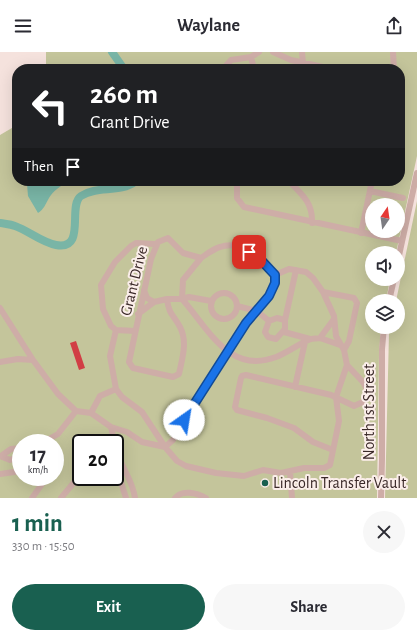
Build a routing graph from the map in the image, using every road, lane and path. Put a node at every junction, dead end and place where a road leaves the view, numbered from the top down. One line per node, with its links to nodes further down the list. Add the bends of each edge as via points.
1 (259, 52): 6 (street)
2 (274, 52): 7 (street)
3 (302, 52): 7 (street)
4 (393, 52): 11 (street)
5 (240, 55): 6 (street); 8 (street)
6 (251, 57): 9 (street)
7 (304, 63): 10 (street)
8 (227, 64)
9 (253, 64)
10 (309, 64)
11 (394, 64)
12 (417, 173): 18 (street)
13 (237, 186): 19 (street, via 237,198 244,207)
14 (294, 186): 19 (street, via 305,196 312,210)
15 (371, 186): 16 (street)
16 (370, 191): 17 (street); 20 (street)
17 (403, 198)
18 (414, 203): 21 (street)
19 (312, 222): 20 (street)
20 (361, 233): 21 (street)
21 (402, 241): 23 (street)
22 (155, 244): 24 (street, Grant Drive, via 161,239 168,238 183,253); 27 (street, Grant Drive); 40 (street, via 131,246 102,280 100,290 103,309 108,321)
23 (401, 246)
24 (201, 258): 26 (street, via 220,247 236,246 253,254); 30 (street, via 183,280)
25 (296, 270): 26 (street, via 283,270); 28 (street, via 306,272); 38 (street)
26 (275, 275): 35 (street, via 275,283 269,296)
27 (144, 290): 31 (street, via 147,298); 36 (street, Grant Drive)
28 (323, 292): 37 (street, via 333,310); 46 (street, via 354,298 357,302 349,341)
29 (167, 299): 30 (street); 31 (street); 41 (street, Grant Drive, via 171,315 180,326 184,337 179,374 176,376 130,366 129,356)
30 (182, 299): 32 (street, via 189,297); 47 (street, via 214,339)
31 (154, 302): 36 (street)
32 (211, 302): 33 (street, via 218,293 227,293 234,296); 33 (street, via 215,317 224,320 232,317)
33 (237, 306): 35 (street)
34 (0, 308): 48 (street)
35 (256, 311): 39 (street); 47 (street)
36 (138, 314): 41 (street, Grant Drive)
37 (334, 319): 44 (street); 46 (street)
38 (285, 320): 39 (street, via 277,318); 42 (street)
39 (269, 321): 42 (street, via 265,332 268,337 276,338)
40 (116, 330): 41 (street); 52 (street, via 110,356)
41 (135, 331)
42 (284, 332): 45 (street)
43 (383, 334): 78 (street, North 1st Street)
44 (320, 338): 45 (street); 46 (street)
45 (308, 340): 47 (street, via 284,354 262,361 243,360); 51 (street)
46 (342, 347): 50 (street)
47 (228, 351): 59 (street, via 173,440)
48 (33, 360): 49 (street); 54 (street, via 58,394)
49 (0, 362)
50 (347, 365): 53 (street); 53 (street, via 366,386 367,395 361,404 354,406)
51 (295, 387): 53 (street); 61 (street, via 242,376 235,407 237,410 294,428 313,442)
52 (116, 389): 55 (street, via 100,396); 59 (street, via 122,397 142,412)
53 (336, 397): 61 (street, via 339,421)
54 (76, 411): 55 (street); 57 (street)
55 (91, 413): 56 (street)
56 (111, 427): 58 (street); 59 (street, via 123,430 142,442)
57 (58, 434)
58 (113, 434)
59 (165, 447): 66 (street, via 178,461 199,470 244,476 263,470)
60 (12, 449): 62 (street)
61 (333, 450): 66 (street, via 332,463 328,467 304,468)
62 (0, 456): 63 (street)
63 (12, 459)
64 (124, 467): 74 (street, via 134,488)
65 (12, 472): 67 (street)
66 (290, 472): 77 (street)
67 (0, 474)
68 (72, 485): 72 (street)
69 (41, 486): 71 (street)
70 (122, 486): 73 (street)
71 (32, 498)
72 (61, 498)
73 (126, 498)
74 (135, 498)
75 (176, 498): 76 (street, via 182,493 194,493)
76 (206, 498)
77 (292, 498)
78 (381, 498)

